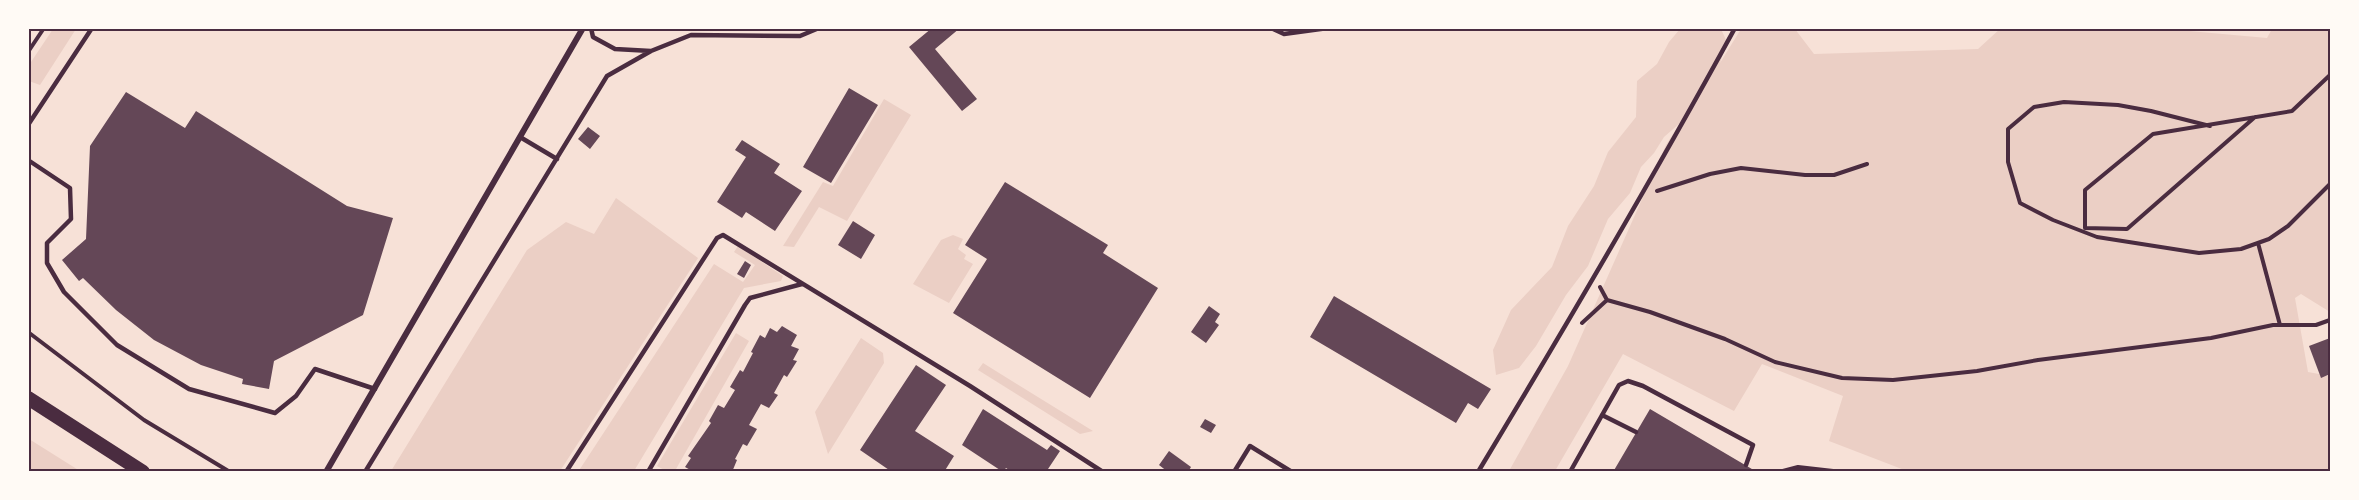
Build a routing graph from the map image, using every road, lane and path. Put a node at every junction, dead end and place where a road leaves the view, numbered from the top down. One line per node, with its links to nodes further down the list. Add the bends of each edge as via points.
1 (44, 28): 10 (path)
2 (92, 28): 13 (lane)
3 (582, 28): 16 (street)
4 (591, 28): 9 (lane, via 593,37 615,49)
5 (819, 28): 9 (lane, via 800,36 691,35)
6 (1271, 28): 7 (lane, via 1284,34)
7 (1328, 28)
8 (1735, 28): 21 (lane)
9 (651, 51): 17 (lane, via 607,76)
10 (28, 52)
11 (2331, 75): 12 (path, via 2292,111)
12 (2255, 117): 15 (path); 15 (path, via 2127,229 2085,228 2085,190 2153,134)
13 (30, 118): 14 (lane)
14 (28, 125)
15 (2210, 126): 22 (path, via 2118,105 2064,102 2034,107 2008,129 2008,162 2020,203 2097,237 2199,254)
16 (520, 136): 17 (lane); 28 (street)
17 (557, 159): 37 (lane)
18 (28, 160): 28 (lane, via 70,188 71,219 47,243 47,263 64,292 117,345 189,389 275,413 296,396 315,369)
19 (1867, 164): 21 (path, via 1834,175 1741,168)
20 (2331, 184): 22 (path, via 2288,226)
21 (1643, 192): 43 (lane)
22 (2258, 243): 25 (path)
23 (802, 284): 38 (lane, via 723,235 717,238); 39 (lane, via 750,298); 40 (lane)
24 (2331, 320): 25 (path, via 2316,325)
25 (2280, 325): 26 (path, via 2211,338 1893,380 1842,378 1775,362 1725,339 1607,300)
26 (1574, 330)
27 (28, 332): 35 (path, via 144,420)
28 (375, 389): 36 (street)
29 (28, 398): 34 (main road)
30 (1602, 415): 31 (lane); 32 (lane, via 1619,385 1628,381 1644,386 1753,445); 44 (lane)
31 (1636, 432)
32 (1746, 465)
33 (1798, 467): 45 (path); 46 (path); 47 (path)
34 (143, 471)
35 (230, 471)
36 (326, 471)
37 (365, 471)
38 (566, 471)
39 (648, 471)
40 (1103, 471)
41 (1234, 471): 42 (lane, via 1250,446)
42 (1292, 471)
43 (1478, 471)
44 (1569, 471)
45 (1779, 471)
46 (1794, 471)
47 (1842, 471)

